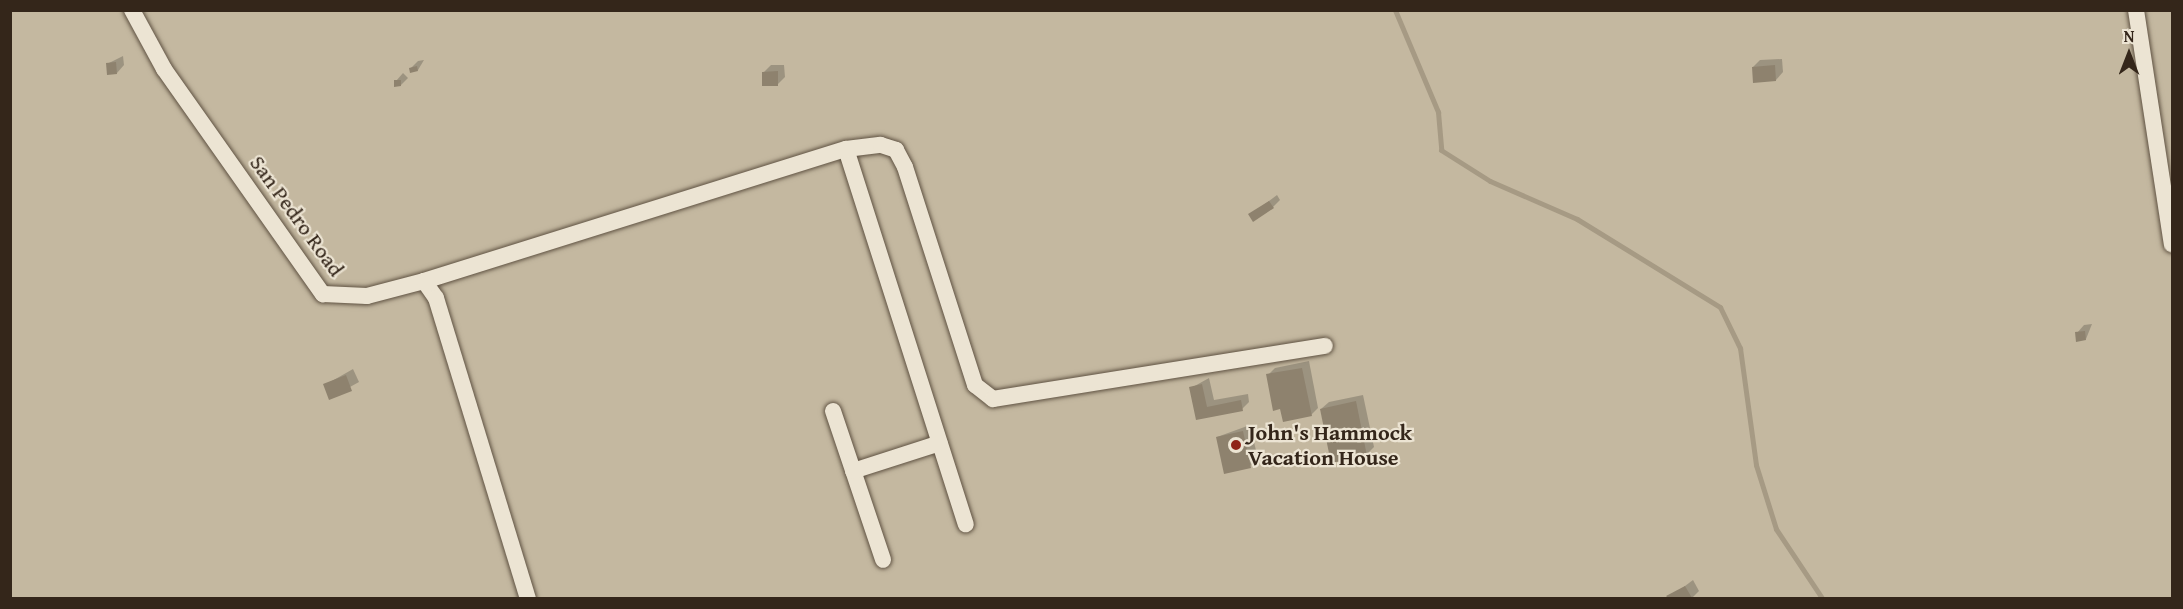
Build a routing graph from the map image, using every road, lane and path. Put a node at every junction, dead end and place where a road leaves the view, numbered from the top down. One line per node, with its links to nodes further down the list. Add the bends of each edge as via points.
1 (132, 10): 5 (street, San Pedro Road, via 164,69 323,294 367,296)
2 (2136, 10): 4 (street)
3 (846, 149): 5 (street); 6 (street, via 881,145 896,150 975,385 993,399); 8 (street)
4 (2172, 244)
5 (424, 281): 12 (street, via 436,298)
6 (1325, 346)
7 (833, 411): 9 (street)
8 (940, 443): 9 (street); 10 (street)
9 (853, 471): 11 (street)
10 (966, 524)
11 (882, 560)
12 (528, 598)

